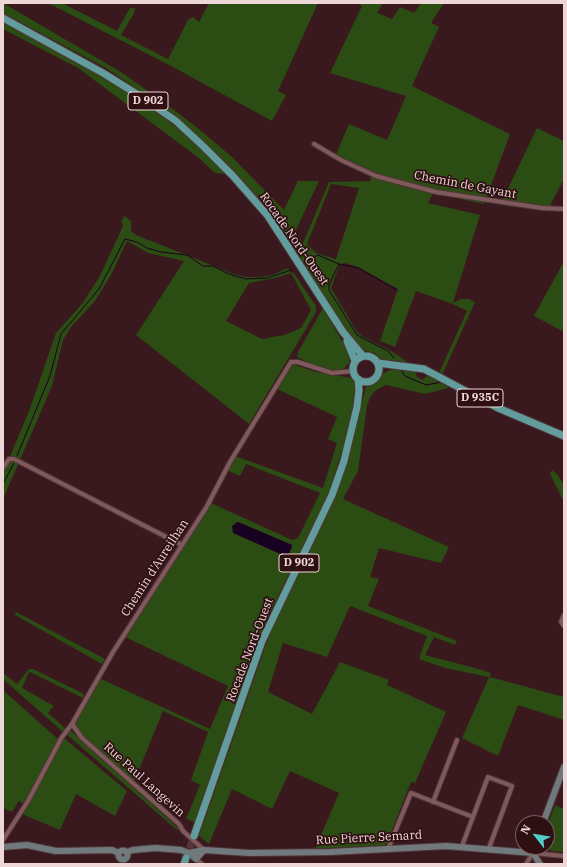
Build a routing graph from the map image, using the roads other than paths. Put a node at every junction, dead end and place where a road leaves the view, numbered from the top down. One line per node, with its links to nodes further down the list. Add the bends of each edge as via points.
1 (3, 18): 6 (main road, Rocade Nord-Ouest / D 902, via 103,73 176,121 233,176 268,216)
2 (314, 144): 3 (street, Chemin de Gayant)
3 (376, 176): 4 (street); 5 (street, Chemin de Gayant, via 452,195)
4 (369, 178)
5 (564, 209)
6 (343, 332): 7 (main road, Rocade Nord-Ouest / D 902); 8 (main road, Rocade Nord-Ouest / D 902)
7 (363, 356): 8 (main road); 9 (main road, via 372,357)
8 (355, 362): 11 (main road)
9 (378, 363): 10 (main road, D 935C); 12 (main road)
10 (395, 365): 12 (main road); 16 (main road, D 935C, via 424,369 498,408)
11 (353, 371): 13 (main road); 18 (street, Chemin d'Aureilhan, via 332,373 291,362)
12 (379, 372): 14 (main road)
13 (358, 379): 14 (main road); 15 (main road, Rocade Nord-Ouest / D 902)
14 (368, 382): 15 (main road, Rocade Nord-Ouest / D 902)
15 (356, 407): 27 (main road, Rocade Nord-Ouest / D 902, via 344,461 332,495 262,641)
16 (564, 436)
17 (3, 468): 18 (street, via 8,459 14,459)
18 (182, 545): 21 (street, Chemin d'Aureilhan, via 113,652)
19 (564, 615): 20 (street)
20 (563, 624)
21 (72, 724): 28 (street, Chemin d'Aureilhan); 34 (street, Rue Paul Langevin, via 82,738 179,824)
22 (457, 740): 24 (street)
23 (564, 767): 25 (main road)
24 (433, 802): 26 (street); 32 (street, via 411,793)
25 (546, 815)
26 (472, 817): 29 (street); 31 (street, via 488,777 512,786)
27 (194, 836)
28 (3, 840)
29 (462, 846): 31 (main road, Rue Pierre Semard); 32 (main road, Rue Pierre Semard)
30 (3, 847): 36 (main road, Rue Pierre Semard, via 27,845 56,851 112,850)
31 (489, 848): 33 (main road, Rue Pierre Semard)
32 (388, 849): 34 (main road, Rue Pierre Semard, via 249,853)
33 (515, 849)
34 (204, 850): 38 (main road, Rue Pierre Semard); 39 (main road)
35 (127, 852): 36 (main road, Rue Pierre Semard, via 122,850); 38 (main road, Rue Pierre Semard, via 155,848 181,850); 40 (main road)
36 (119, 853): 40 (main road)
37 (531, 855): 42 (street)
38 (187, 858): 39 (main road)
39 (196, 859): 41 (street)
40 (122, 862)
41 (202, 864)
42 (526, 864)

